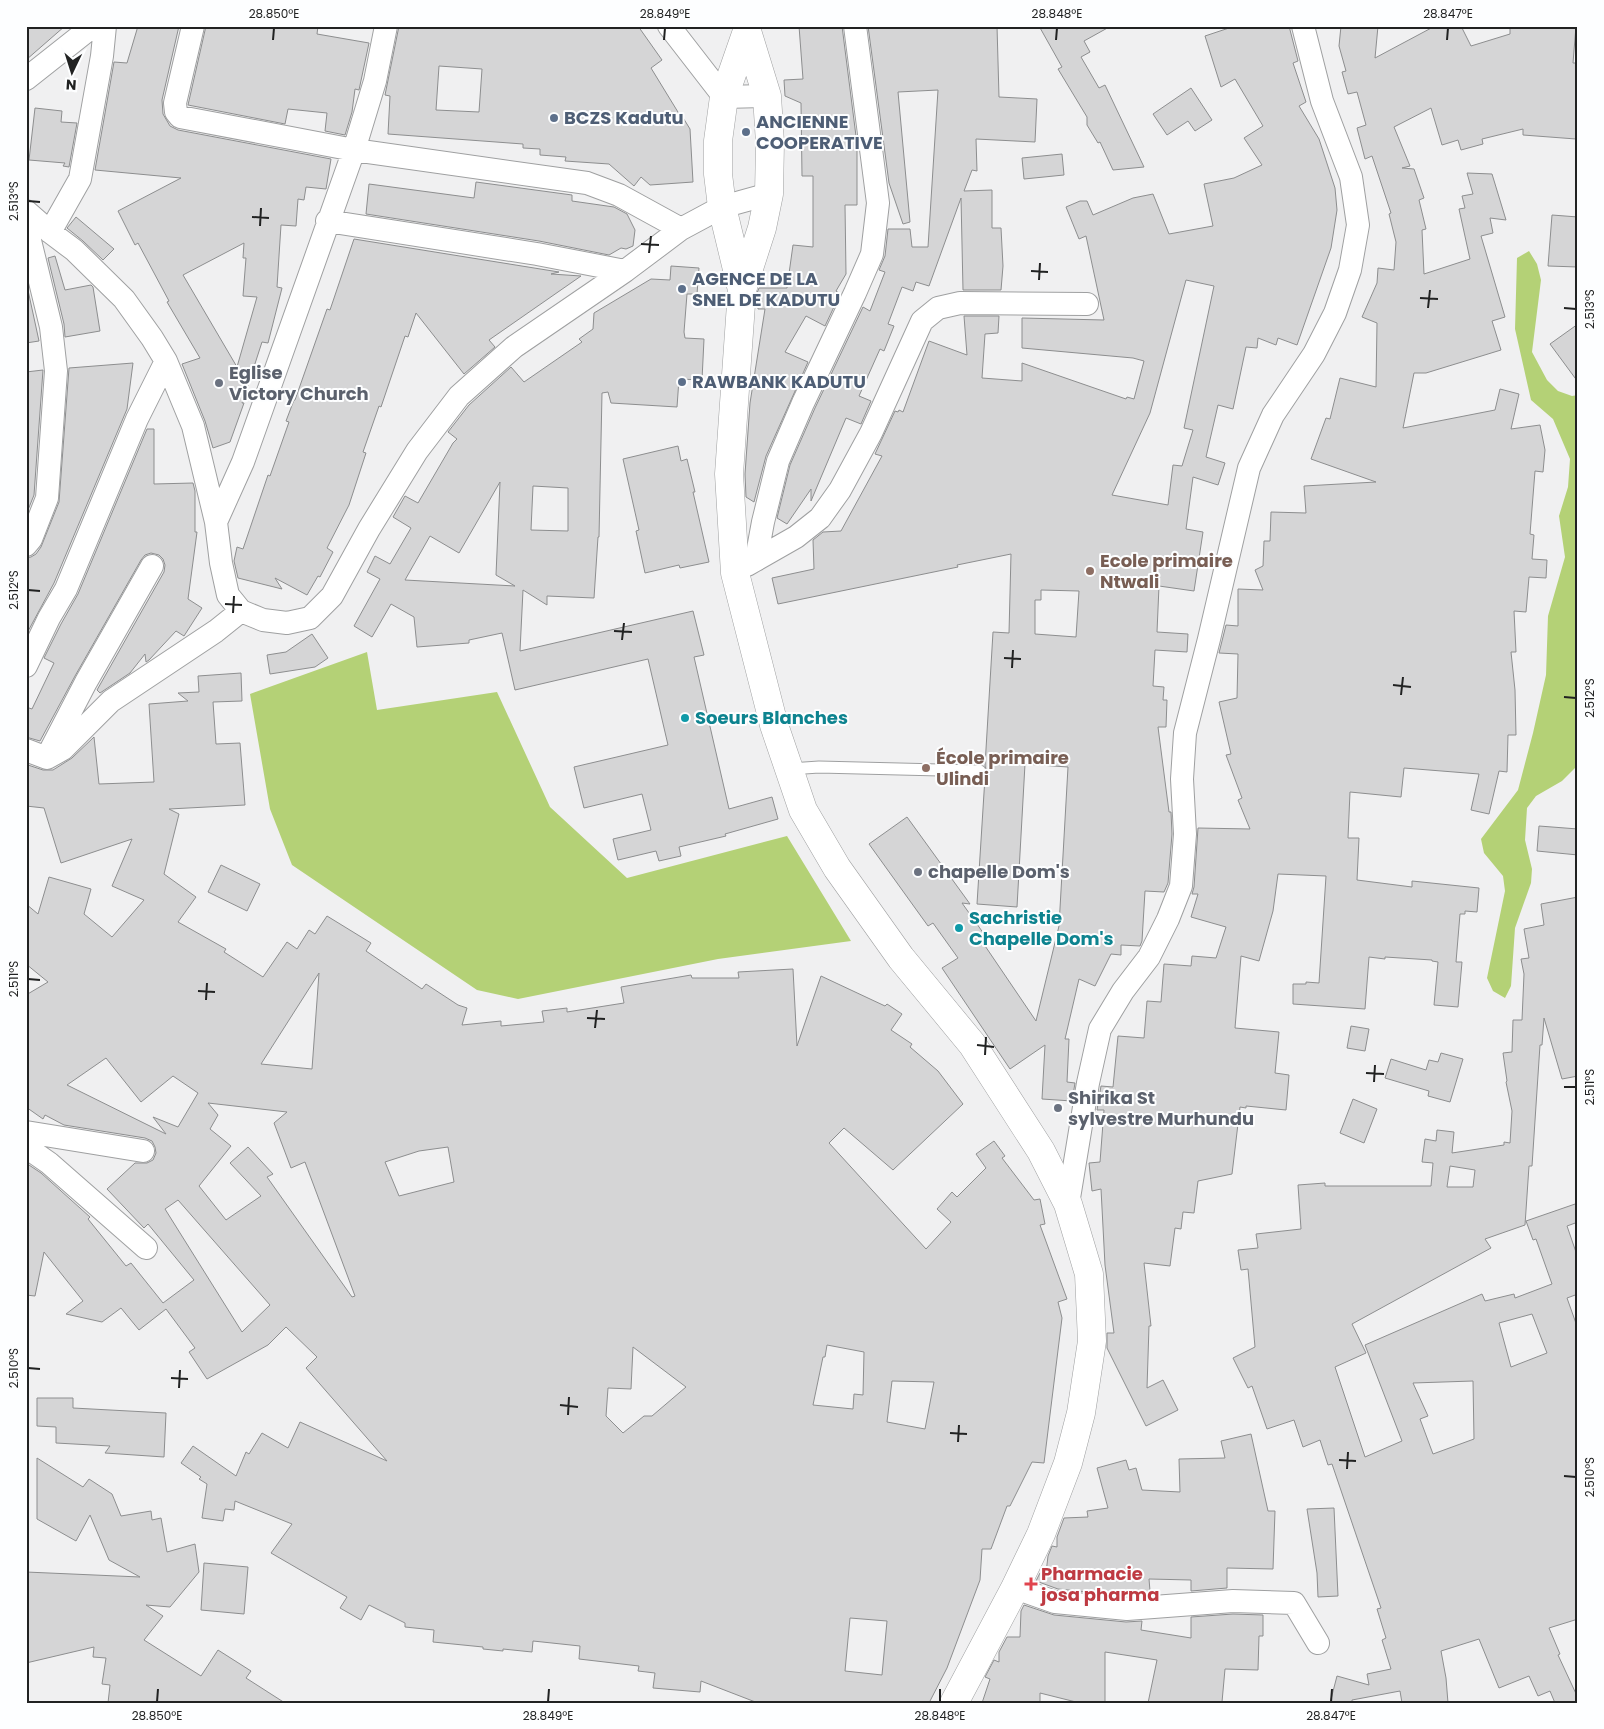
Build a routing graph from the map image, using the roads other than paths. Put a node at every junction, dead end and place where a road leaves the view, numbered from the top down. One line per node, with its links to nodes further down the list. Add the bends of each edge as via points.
1 (93, 26): 9 (street)
2 (105, 26): 19 (street, via 80,179)
3 (193, 26): 12 (street, via 175,103 180,117)
4 (386, 26): 12 (street, via 375,81)
5 (669, 26): 11 (street)
6 (855, 26): 27 (street, via 878,203 872,254 778,461 763,522)
7 (1303, 26): 36 (street, via 1322,101 1351,177 1358,225 1350,270 1335,312 1314,354 1273,415 1249,468 1185,733 1182,779 1185,834 1181,886 1149,957 1100,1029)
8 (747, 28): 10 (street); 11 (street)
9 (26, 79)
10 (767, 96): 11 (street); 13 (street)
11 (724, 97): 14 (street, via 718,141)
12 (354, 150): 16 (street); 18 (street, via 587,183 619,195)
13 (769, 194): 14 (street); 21 (street)
14 (722, 207): 18 (street); 21 (street)
15 (26, 211): 19 (street)
16 (327, 221): 20 (street); 24 (street, via 243,462)
17 (26, 224): 25 (street, via 51,327 56,371 47,498)
18 (681, 229): 20 (street)
19 (50, 232): 23 (street, via 74,250 124,299)
20 (625, 271): 28 (street, via 514,347 460,396 417,451 332,596 310,618 287,623 263,620)
21 (742, 290): 27 (street, via 729,474)
22 (1086, 304): 27 (street, via 960,303 938,308 922,321 871,433 840,490 820,518 796,537)
23 (166, 361): 24 (street, via 193,426); 29 (street, via 137,419 66,589)
24 (216, 522): 28 (street, via 228,595)
25 (26, 545)
26 (152, 566): 30 (street, via 86,682)
27 (746, 566): 31 (street, via 774,725)
28 (241, 611): 30 (street, via 111,701 63,749)
29 (26, 666)
30 (36, 754)
31 (790, 769): 32 (lane); 36 (street, via 804,810 836,868 901,958 972,1044 1041,1151)
32 (980, 771)
33 (26, 1132): 35 (street)
34 (26, 1147): 37 (street, via 49,1163)
35 (143, 1151)
36 (1068, 1204): 38 (street, via 1089,1274 1092,1341 1082,1413 1068,1463 1041,1534)
37 (146, 1248)
38 (1015, 1588): 39 (street, via 1054,1602 1127,1608 1233,1601 1294,1603); 40 (street)
39 (1318, 1643)
40 (954, 1703)

